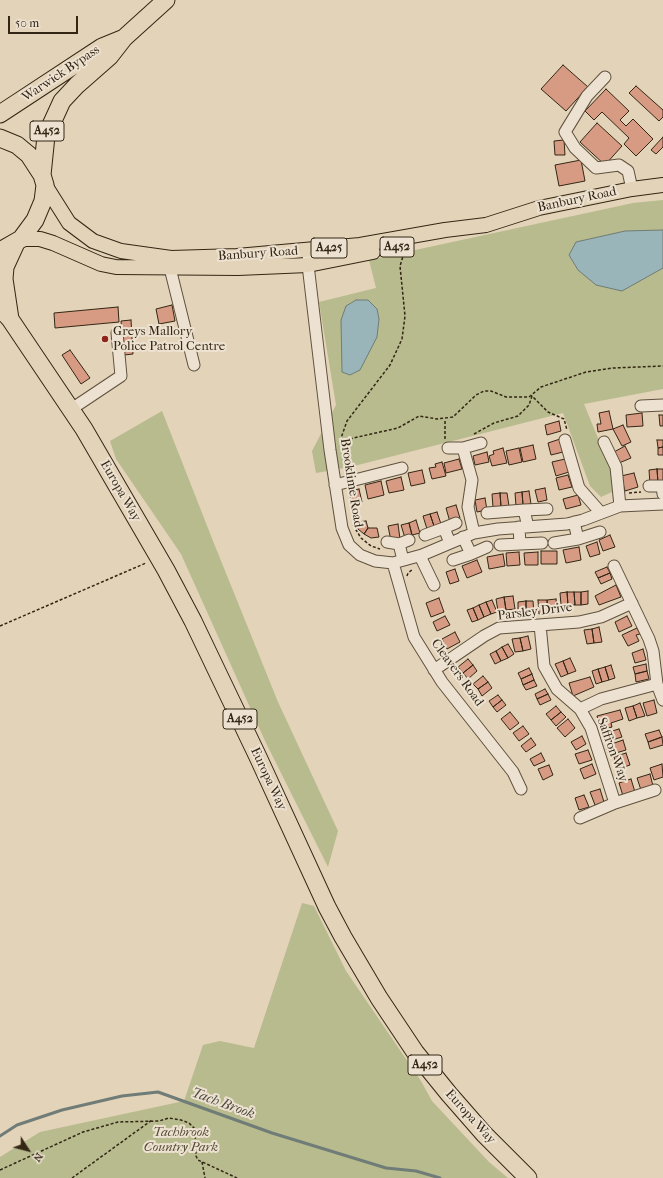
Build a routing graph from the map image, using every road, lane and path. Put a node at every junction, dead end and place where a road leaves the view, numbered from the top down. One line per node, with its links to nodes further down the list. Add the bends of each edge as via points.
1 (166, 0): 2 (highway, Warwick Bypass / A452)
2 (124, 38): 4 (highway, Warwick Bypass / A452, via 102,47); 6 (highway, Warwick Bypass / A452, via 110,56 69,93 58,107 46,136)
3 (605, 77): 8 (street, via 587,96 565,132 575,148 596,168 619,165 628,171)
4 (0, 114)
5 (0, 138): 6 (highway, via 24,150)
6 (43, 180): 10 (highway, Warwick Bypass, via 43,201 39,214); 12 (main road, Banbury Road / A425, via 61,214 75,229 93,241 122,251 171,258)
7 (663, 185): 8 (main road, Banbury Road / A425)
8 (632, 188): 9 (main road, Banbury Road / A425, via 539,208)
9 (486, 225): 12 (main road, Banbury Road / A425); 14 (main road, A452, via 444,237)
10 (18, 241): 11 (highway); 15 (main road, via 40,239 53,242 100,264 116,267); 16 (highway, Europa Way / A452, via 6,267)
11 (0, 251)
12 (309, 251): 14 (street, Brooklime Road)
13 (404, 253): 27 (path, via 400,266 406,316 402,339 390,365 347,421)
14 (308, 265): 15 (main road, A452); 34 (street, Brooklime Road)
15 (170, 268): 18 (street)
16 (5, 314): 23 (highway, Europa Way / A452)
17 (117, 332): 23 (street, via 120,376)
18 (194, 365)
19 (663, 366): 20 (path, via 586,372 541,387)
20 (532, 396): 24 (path, via 506,397 484,391 476,395 456,416); 25 (path, via 518,416 490,425); 26 (path, via 548,412 564,419 569,438)
21 (663, 405): 22 (street)
22 (641, 406)
23 (70, 410): 63 (highway, Europa Way / A452, via 114,478)
24 (445, 419): 27 (path, via 419,416 398,428); 31 (path, via 445,440)
25 (470, 436)
26 (565, 440): 42 (street, via 579,488)
27 (340, 441): 30 (path)
28 (604, 442): 37 (street, via 616,467)
29 (481, 443): 32 (street)
30 (340, 444)
31 (449, 444): 32 (street)
32 (463, 448): 49 (street, via 472,480 468,507)
33 (402, 468): 34 (street)
34 (335, 485): 60 (street, Brooklime Road, via 342,528 349,545 360,555 375,561)
35 (650, 486): 36 (street)
36 (663, 490): 37 (path, via 640,492)
37 (620, 500): 38 (street, Brooklime Road, via 636,508); 42 (street, Brooklime Road)
38 (663, 504)
39 (547, 509): 40 (street)
40 (524, 510): 41 (street); 46 (street)
41 (487, 513)
42 (601, 513): 44 (street, Brooklime Road)
43 (351, 522): 60 (path, via 357,533 371,546)
44 (574, 522): 46 (street, Brooklime Road); 52 (street)
45 (456, 523): 47 (street)
46 (523, 527): 49 (street, Brooklime Road); 57 (street)
47 (444, 528): 50 (street); 54 (street)
48 (600, 532): 52 (street)
49 (474, 533): 51 (street, Brooklime Road)
50 (425, 535)
51 (463, 537): 54 (street, Brooklime Road); 61 (street)
52 (578, 539): 56 (street)
53 (386, 542): 60 (street)
54 (450, 543): 62 (street, Brooklime Road)
55 (542, 543): 57 (street)
56 (554, 543)
57 (520, 544): 58 (street)
58 (500, 545)
59 (487, 547): 61 (street)
60 (401, 551): 62 (street, Brooklime Road); 70 (street, Cleavers Road, via 414,637)
61 (471, 554): 64 (street)
62 (420, 556): 66 (street)
63 (159, 557): 69 (path); 84 (highway, Europa Way / A452, via 196,628 328,907 359,964 415,1052 484,1134)
64 (453, 560)
65 (614, 566): 67 (street)
66 (434, 585)
67 (632, 603): 68 (street, Parsley Drive, via 601,617 579,622); 71 (street, via 653,651)
68 (540, 625): 70 (street, Parsley Drive, via 499,628); 73 (street, Saffron Way, via 544,666 557,689)
69 (0, 626)
70 (434, 670): 74 (street, Cleavers Road, via 513,772)
71 (657, 679): 72 (street); 73 (street)
72 (662, 698)
73 (580, 709): 76 (street, Saffron Way, via 591,728)
74 (521, 789)
75 (655, 790): 76 (street, Saffron Way)
76 (615, 803): 77 (street, Saffron Way)
77 (580, 818)
78 (152, 1120): 79 (path, via 169,1118 189,1123 195,1129 196,1156); 80 (path, via 118,1122 83,1132); 81 (path)
79 (202, 1162): 82 (path); 83 (path)
80 (0, 1170)
81 (72, 1178)
82 (205, 1178)
83 (236, 1178)
84 (528, 1178)

